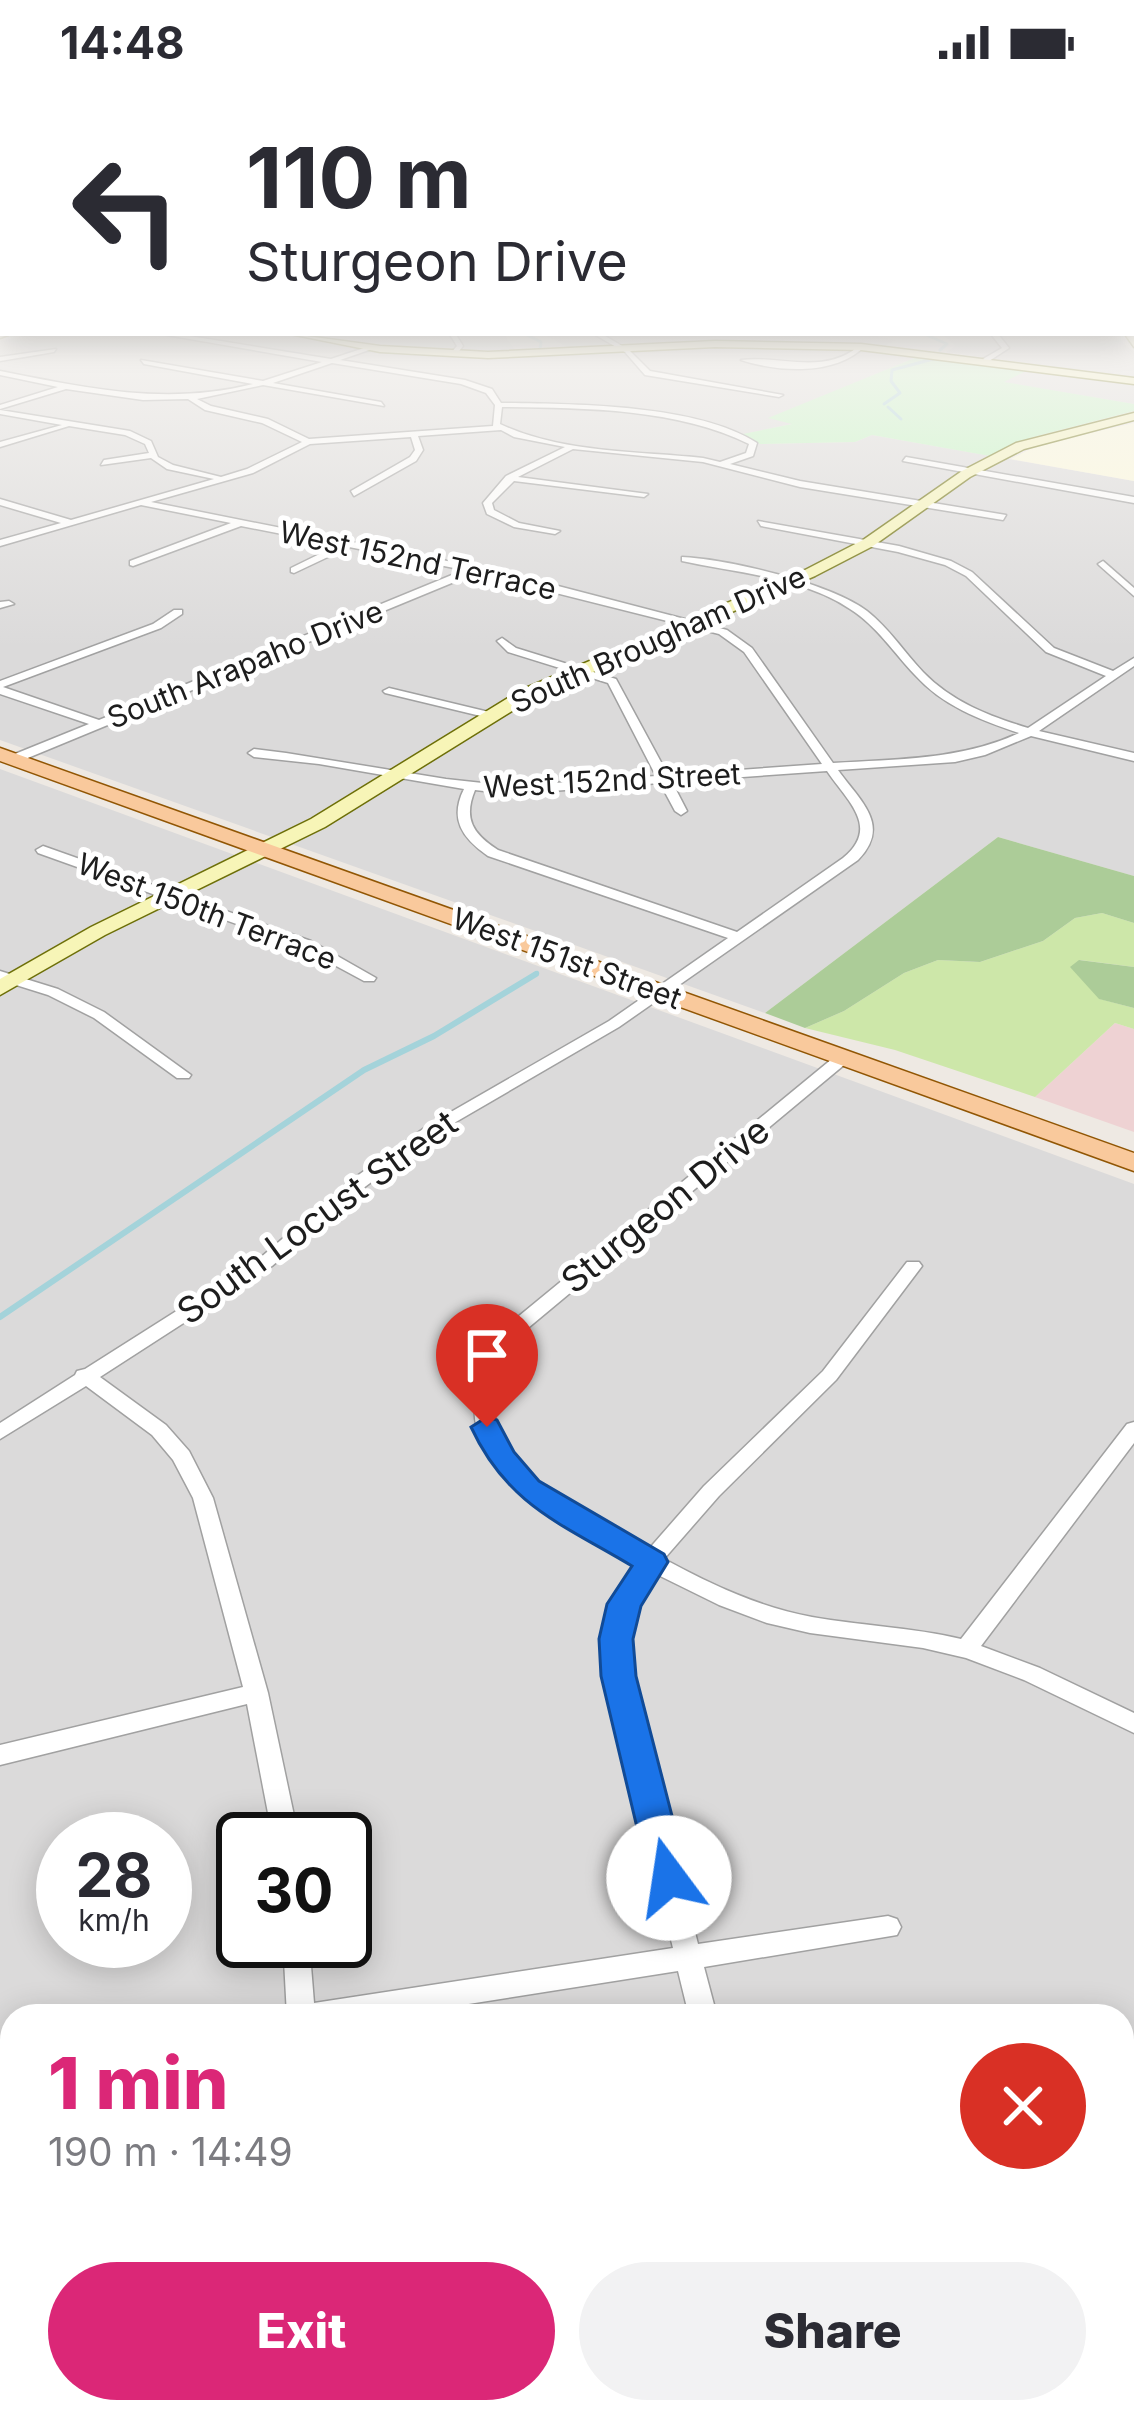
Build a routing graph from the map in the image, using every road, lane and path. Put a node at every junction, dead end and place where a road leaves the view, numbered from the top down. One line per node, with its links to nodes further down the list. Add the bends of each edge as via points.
1 (53, 429): 10 (street)
2 (98, 429): 12 (street, via 134,436)
3 (282, 429): 9 (street)
4 (485, 429): 8 (street)
5 (505, 429): 11 (street)
6 (714, 429): 15 (street, via 753,443 750,454)
7 (1075, 429): 16 (street, South Brougham Drive)
8 (414, 435): 9 (street); 19 (street, via 413,459)
9 (308, 442): 17 (street)
10 (0, 445)
11 (574, 447): 15 (street); 18 (street)
12 (152, 455): 14 (street); 17 (street)
13 (906, 459): 16 (street)
14 (104, 463)
15 (722, 464): 24 (street)
16 (971, 470): 21 (street); 24 (street, South Brougham Drive)
17 (222, 478): 23 (street)
18 (509, 478): 20 (street); 29 (street, via 487,503 490,512)
19 (354, 493)
20 (644, 494)
21 (1134, 500)
22 (0, 502): 26 (street)
23 (142, 503): 26 (street); 27 (street, West 152nd Terrace)
24 (922, 505): 25 (street); 30 (street, South Brougham Drive)
25 (1004, 517)
26 (69, 522): 31 (street)
27 (240, 523): 32 (street, West 152nd Terrace); 34 (street)
28 (761, 523): 30 (street)
29 (555, 531)
30 (868, 542): 38 (street, South Brougham Drive); 45 (street, via 957,567 1049,650)
31 (0, 544)
32 (349, 544): 36 (street, West 152nd Terrace); 37 (street)
33 (685, 559): 38 (street)
34 (133, 563)
35 (1103, 564): 39 (street)
36 (476, 569): 41 (street, West 152nd Terrace); 49 (street, South Arapaho Drive)
37 (294, 570)
38 (789, 584): 41 (street, South Brougham Drive); 50 (street, via 865,614 945,698)
39 (1134, 593)
40 (178, 612): 46 (street)
41 (693, 623): 44 (street, South Brougham Drive); 54 (street, South Locust Street, via 748,650)
42 (502, 641): 44 (street)
43 (1134, 661): 45 (street, West 152nd Street)
44 (580, 668): 48 (street, South Brougham Drive); 56 (street, via 612,681)
45 (1115, 674): 50 (street, West 152nd Street)
46 (0, 688): 49 (street)
47 (389, 691): 48 (street)
48 (489, 715): 55 (street, South Brougham Drive)
49 (100, 724): 52 (street, South Arapaho Drive)
50 (1034, 732): 53 (street); 54 (street, West 152nd Street, via 977,754)
51 (254, 753): 55 (street, West 152nd Street)
52 (7, 756): 59 (main road, West 151st Street)
53 (1134, 757)
54 (830, 767): 56 (street, West 152nd Street); 62 (street, South Locust Street, via 866,820 865,845)
55 (399, 773): 57 (street, West 152nd Street); 59 (street, South Brougham Drive)
56 (665, 779): 57 (street, West 152nd Street); 58 (street)
57 (471, 788): 62 (street, via 460,820 493,853)
58 (681, 811)
59 (265, 849): 61 (street, South Brougham Drive); 65 (main road, West 151st Street)
60 (43, 850): 61 (street, West 150th Terrace)
61 (172, 895): 63 (street, West 150th Terrace, via 322,951); 64 (street, South Brougham Drive)
62 (739, 937): 65 (street, South Locust Street)
63 (369, 978)
64 (5, 980): 67 (street, via 99,1015)
65 (662, 992): 66 (main road, West 151st Street); 70 (street, South Locust Street, via 436,1126 266,1262)
66 (844, 1058): 68 (main road, West 151st Street); 73 (street, Sturgeon Drive, via 525,1320 488,1373 487,1427 517,1477)
67 (183, 1075)
68 (1134, 1163)
69 (913, 1266): 73 (street, via 860,1341)
70 (84, 1375): 72 (street, South Locust Street); 75 (street, via 182,1456 206,1510)
71 (1134, 1429): 74 (street)
72 (0, 1432)
73 (652, 1562): 74 (street, Sturgeon Drive, via 787,1620); 80 (street, via 624,1604 619,1676)
74 (966, 1649): 76 (street, Sturgeon Drive)
75 (256, 1693): 77 (street); 78 (street)
76 (1134, 1724)
77 (0, 1755)
78 (280, 1812)
79 (888, 1927): 80 (street)
80 (689, 1958): 83 (street); 84 (street)
81 (298, 1968): 82 (street)
82 (300, 2004)
83 (390, 2004)
84 (700, 2004)

